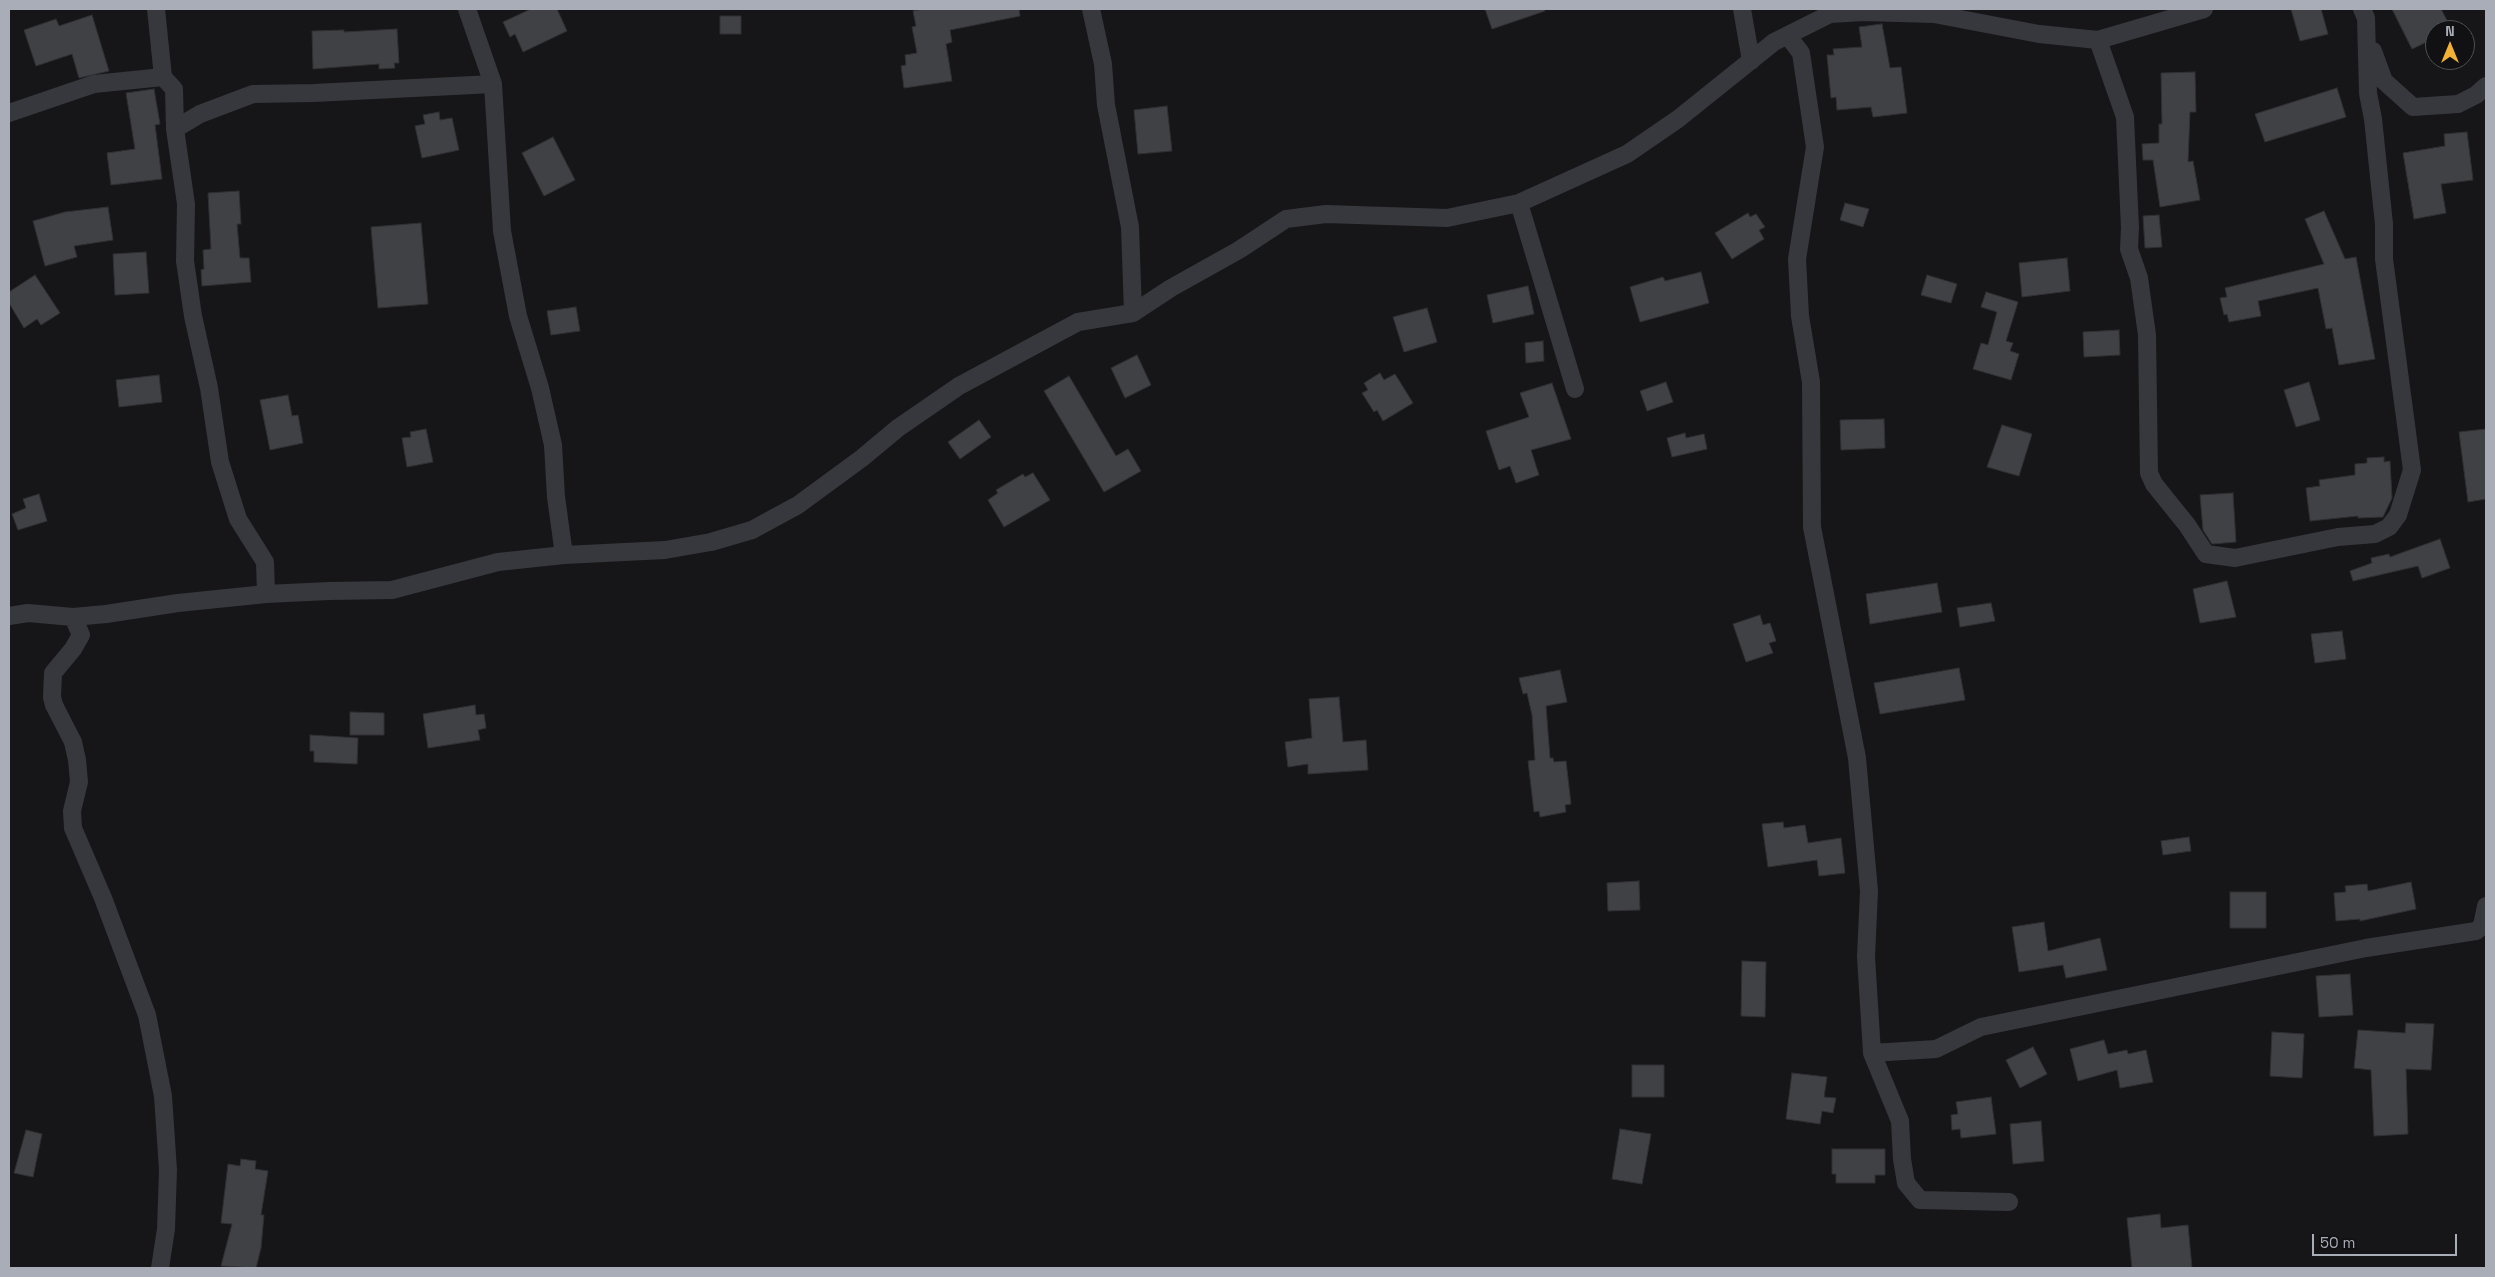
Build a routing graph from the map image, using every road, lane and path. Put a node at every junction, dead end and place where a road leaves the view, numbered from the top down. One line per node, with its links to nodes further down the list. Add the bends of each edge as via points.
1 (156, 9): 11 (street)
2 (467, 9): 12 (street)
3 (1091, 9): 18 (street, via 1130,227)
4 (1742, 9): 10 (street)
5 (2204, 9): 9 (street)
6 (2362, 9): 8 (street)
7 (1788, 36): 9 (street, via 1830,14 1864,12 1934,14 2039,34); 10 (street, via 1774,42); 25 (street, via 1801,53 1815,147 1797,259 1800,316 1811,382 1812,527 1857,758 1869,891 1866,957)
8 (2367, 37): 9 (street, via 2368,93 2384,224 2384,259 2412,470 2398,515 2389,527 2375,534 2338,537 2235,558 2206,554 2149,473 2148,335 2139,278 2129,249 2125,118); 13 (street, via 2384,81 2412,107 2458,104)
9 (2098, 40)
10 (1751, 60): 17 (street, via 1678,119 1627,154)
11 (168, 83): 14 (street, via 94,84); 15 (street); 16 (street)
12 (493, 84): 15 (street, via 253,94); 20 (street, via 502,231 518,316 553,445)
13 (2486, 86)
14 (9, 113)
15 (200, 114): 16 (street)
16 (175, 129): 21 (street, via 186,204 186,261 193,316 209,388 220,462 238,519 265,562)
17 (1519, 203): 18 (street, via 1447,218 1326,214 1286,219); 19 (street)
18 (1133, 313): 20 (street, via 1078,322 959,386 798,505 752,530 711,542 665,550)
19 (1575, 389)
20 (564, 555): 21 (street, via 498,562 392,590)
21 (266, 594): 23 (street)
22 (9, 616): 23 (street, via 28,613)
23 (73, 617): 27 (street, via 81,635 53,673 52,697 73,742 77,760 79,782 72,811 73,828 147,1015 163,1096 168,1170 166,1229)
24 (2486, 906): 25 (street, via 2482,926 2476,931 2356,950 1981,1027 1936,1049)
25 (1872, 1052): 26 (street, via 1900,1121 1906,1182 1920,1200)
26 (2009, 1202)
27 (160, 1268)

